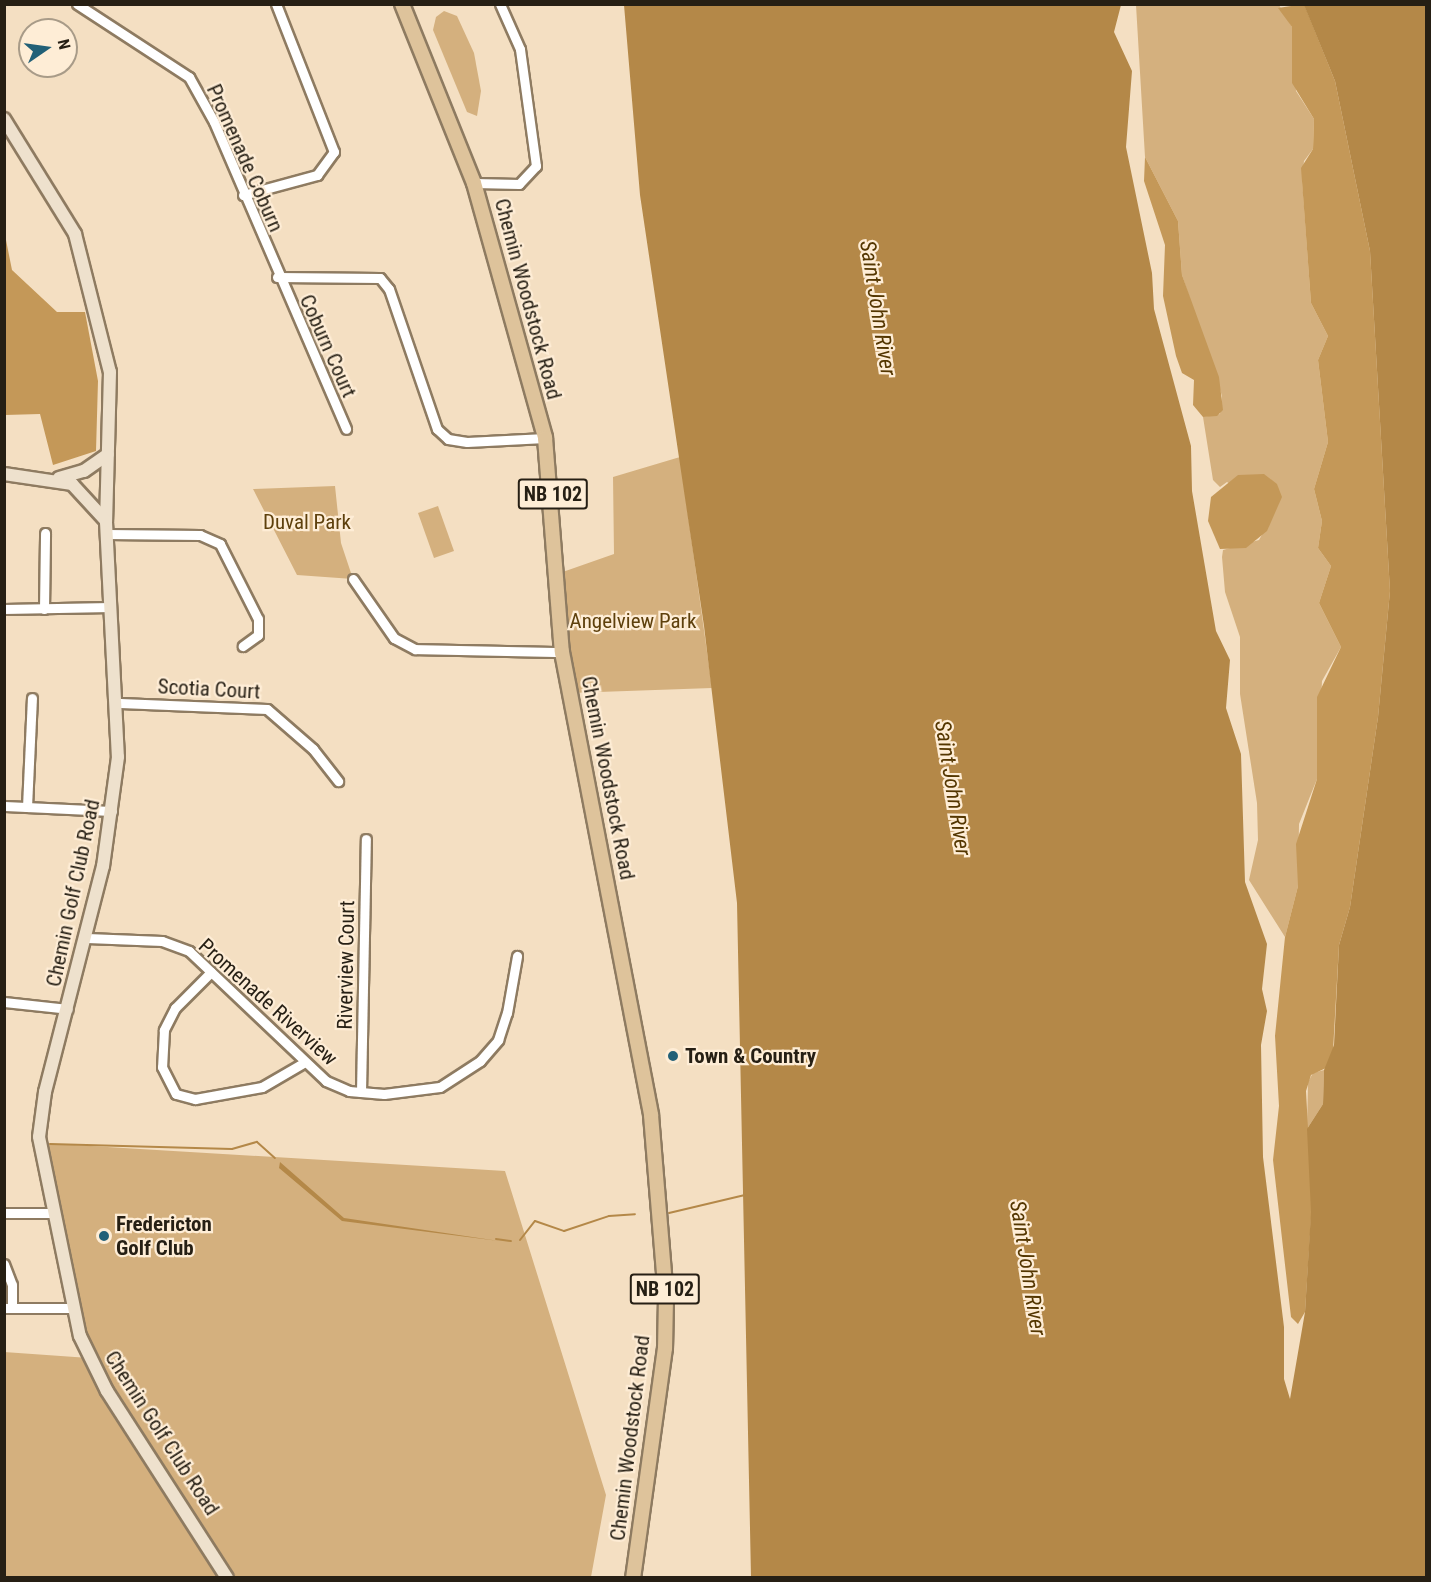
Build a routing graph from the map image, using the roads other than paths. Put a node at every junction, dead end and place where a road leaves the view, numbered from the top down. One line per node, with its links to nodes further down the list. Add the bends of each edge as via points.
1 (77, 4): 7 (street, Promenade Coburn, via 189,77)
2 (276, 4): 7 (street, via 334,152 317,175)
3 (402, 4): 6 (main road, Chemin Woodstock Road / NB 102)
4 (500, 4): 6 (street, via 520,49 536,166 519,184)
5 (4, 119): 11 (street, Chemin Golf Club Road, via 59,205 82,254 109,355)
6 (474, 183): 10 (main road, Chemin Woodstock Road / NB 102)
7 (243, 195): 8 (street, Promenade Coburn)
8 (277, 277): 9 (street, Coburn Court); 10 (street, via 380,278 389,289 437,429 448,439 467,442)
9 (346, 429)
10 (544, 438): 21 (main road, Chemin Woodstock Road / NB 102)
11 (108, 454): 13 (street, via 84,471); 14 (street, Chemin Golf Club Road)
12 (4, 474): 13 (street)
13 (59, 478): 14 (street, via 82,491)
14 (107, 528): 17 (street, Chemin Golf Club Road); 20 (street, via 200,535 220,544 258,619 258,635)
15 (45, 533): 19 (street)
16 (353, 579): 21 (street, via 394,638 415,649)
17 (111, 607): 19 (street); 23 (street, Chemin Golf Club Road)
18 (4, 609): 19 (street)
19 (44, 609)
20 (243, 646)
21 (562, 652): 42 (main road, Chemin Woodstock Road / NB 102, via 636,1031 657,1174 665,1348)
22 (32, 698): 26 (street)
23 (120, 703): 24 (street, Scotia Court, via 267,709 313,749); 27 (street, Chemin Golf Club Road)
24 (338, 781)
25 (4, 806): 26 (street)
26 (27, 807): 27 (street)
27 (112, 810): 29 (street, Chemin Golf Club Road)
28 (366, 839): 35 (street, Riverview Court)
29 (87, 939): 31 (street, Promenade Riverview, via 162,942 189,951); 33 (street, Chemin Golf Club Road)
30 (517, 956): 35 (street, Promenade Riverview, via 498,1040 480,1061 455,1081 427,1091)
31 (211, 972): 34 (street, Promenade Riverview); 34 (street, via 175,1008 164,1029 162,1067 176,1094 195,1100 261,1087)
32 (4, 1002): 33 (street)
33 (68, 1009): 36 (street, Chemin Golf Club Road, via 40,1117)
34 (303, 1063): 35 (street, Promenade Riverview, via 326,1081)
35 (361, 1092)
36 (51, 1212): 37 (street); 40 (street, Chemin Golf Club Road)
37 (4, 1213)
38 (4, 1264): 39 (street)
39 (8, 1308): 40 (street)
40 (71, 1308): 41 (street, Chemin Golf Club Road, via 107,1391)
41 (227, 1578)
42 (633, 1578)

